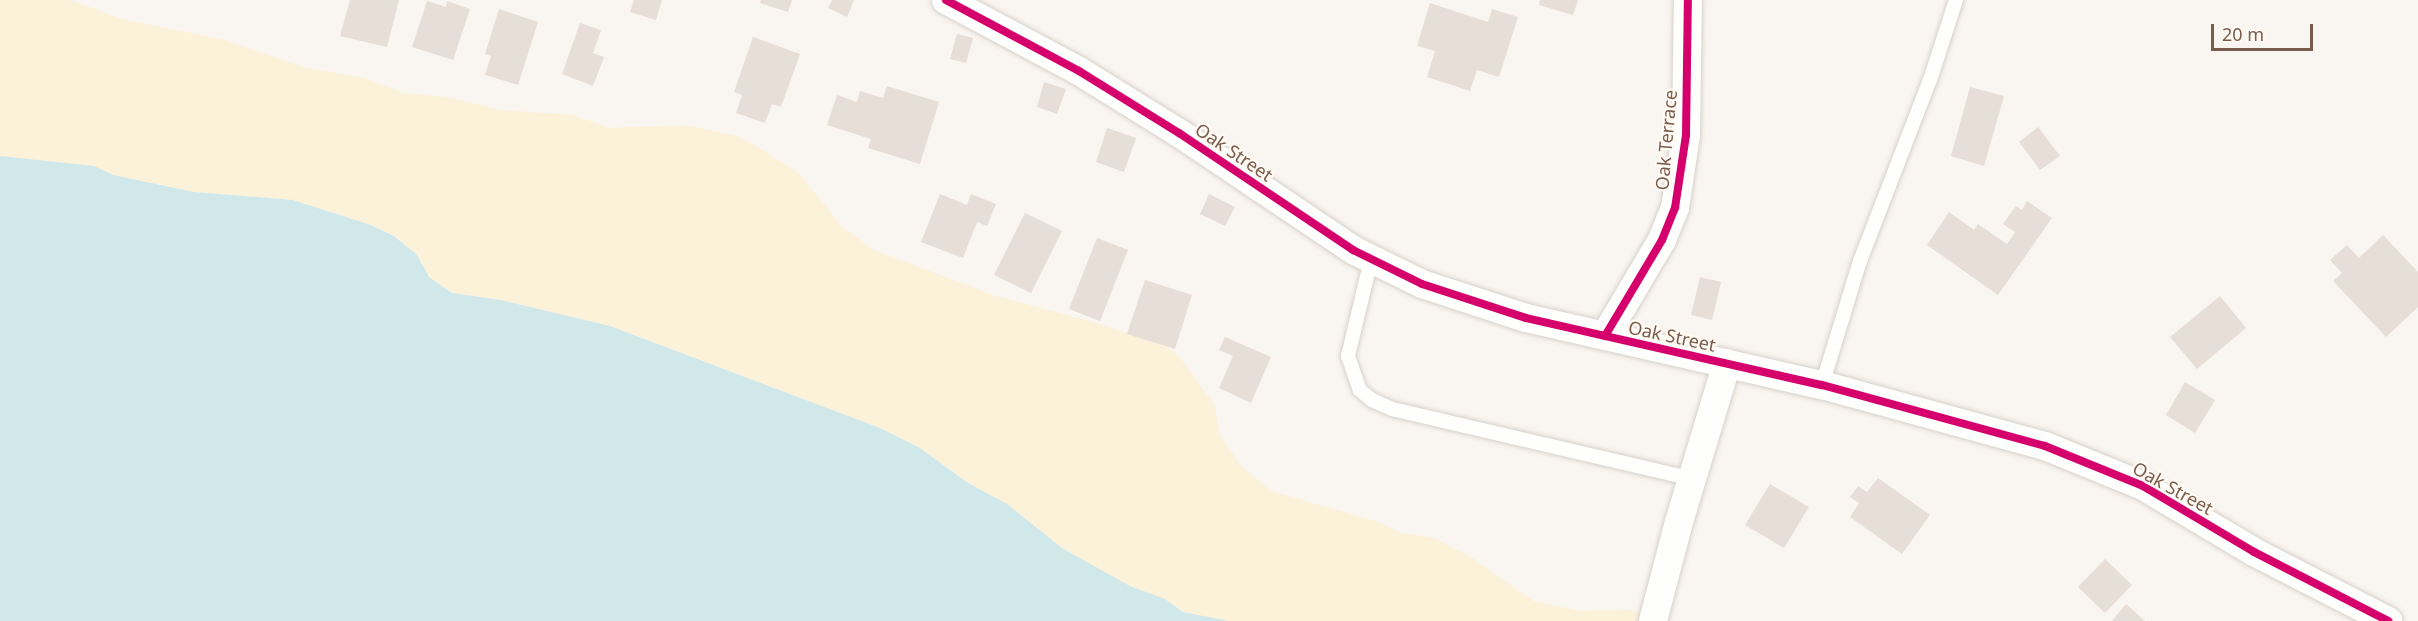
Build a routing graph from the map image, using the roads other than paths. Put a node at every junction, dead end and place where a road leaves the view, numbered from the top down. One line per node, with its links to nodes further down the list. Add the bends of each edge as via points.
1 (946, 0): 4 (street, Oak Street, via 1123,97)
2 (1688, 0): 5 (street, Oak Terrace, via 1686,135 1675,208 1662,240)
3 (1956, 0): 7 (lane, via 1930,80 1860,261)
4 (1371, 260): 5 (street, Oak Street, via 1468,301); 8 (lane, via 1348,356 1360,390 1372,400 1392,409)
5 (1605, 336): 6 (street, Oak Street)
6 (1727, 363): 7 (street, Oak Street); 8 (street)
7 (1822, 385): 10 (street, Oak Street, via 1996,431 2111,472 2181,507 2264,558)
8 (1692, 479): 9 (street)
9 (1653, 621)
10 (2388, 621)

